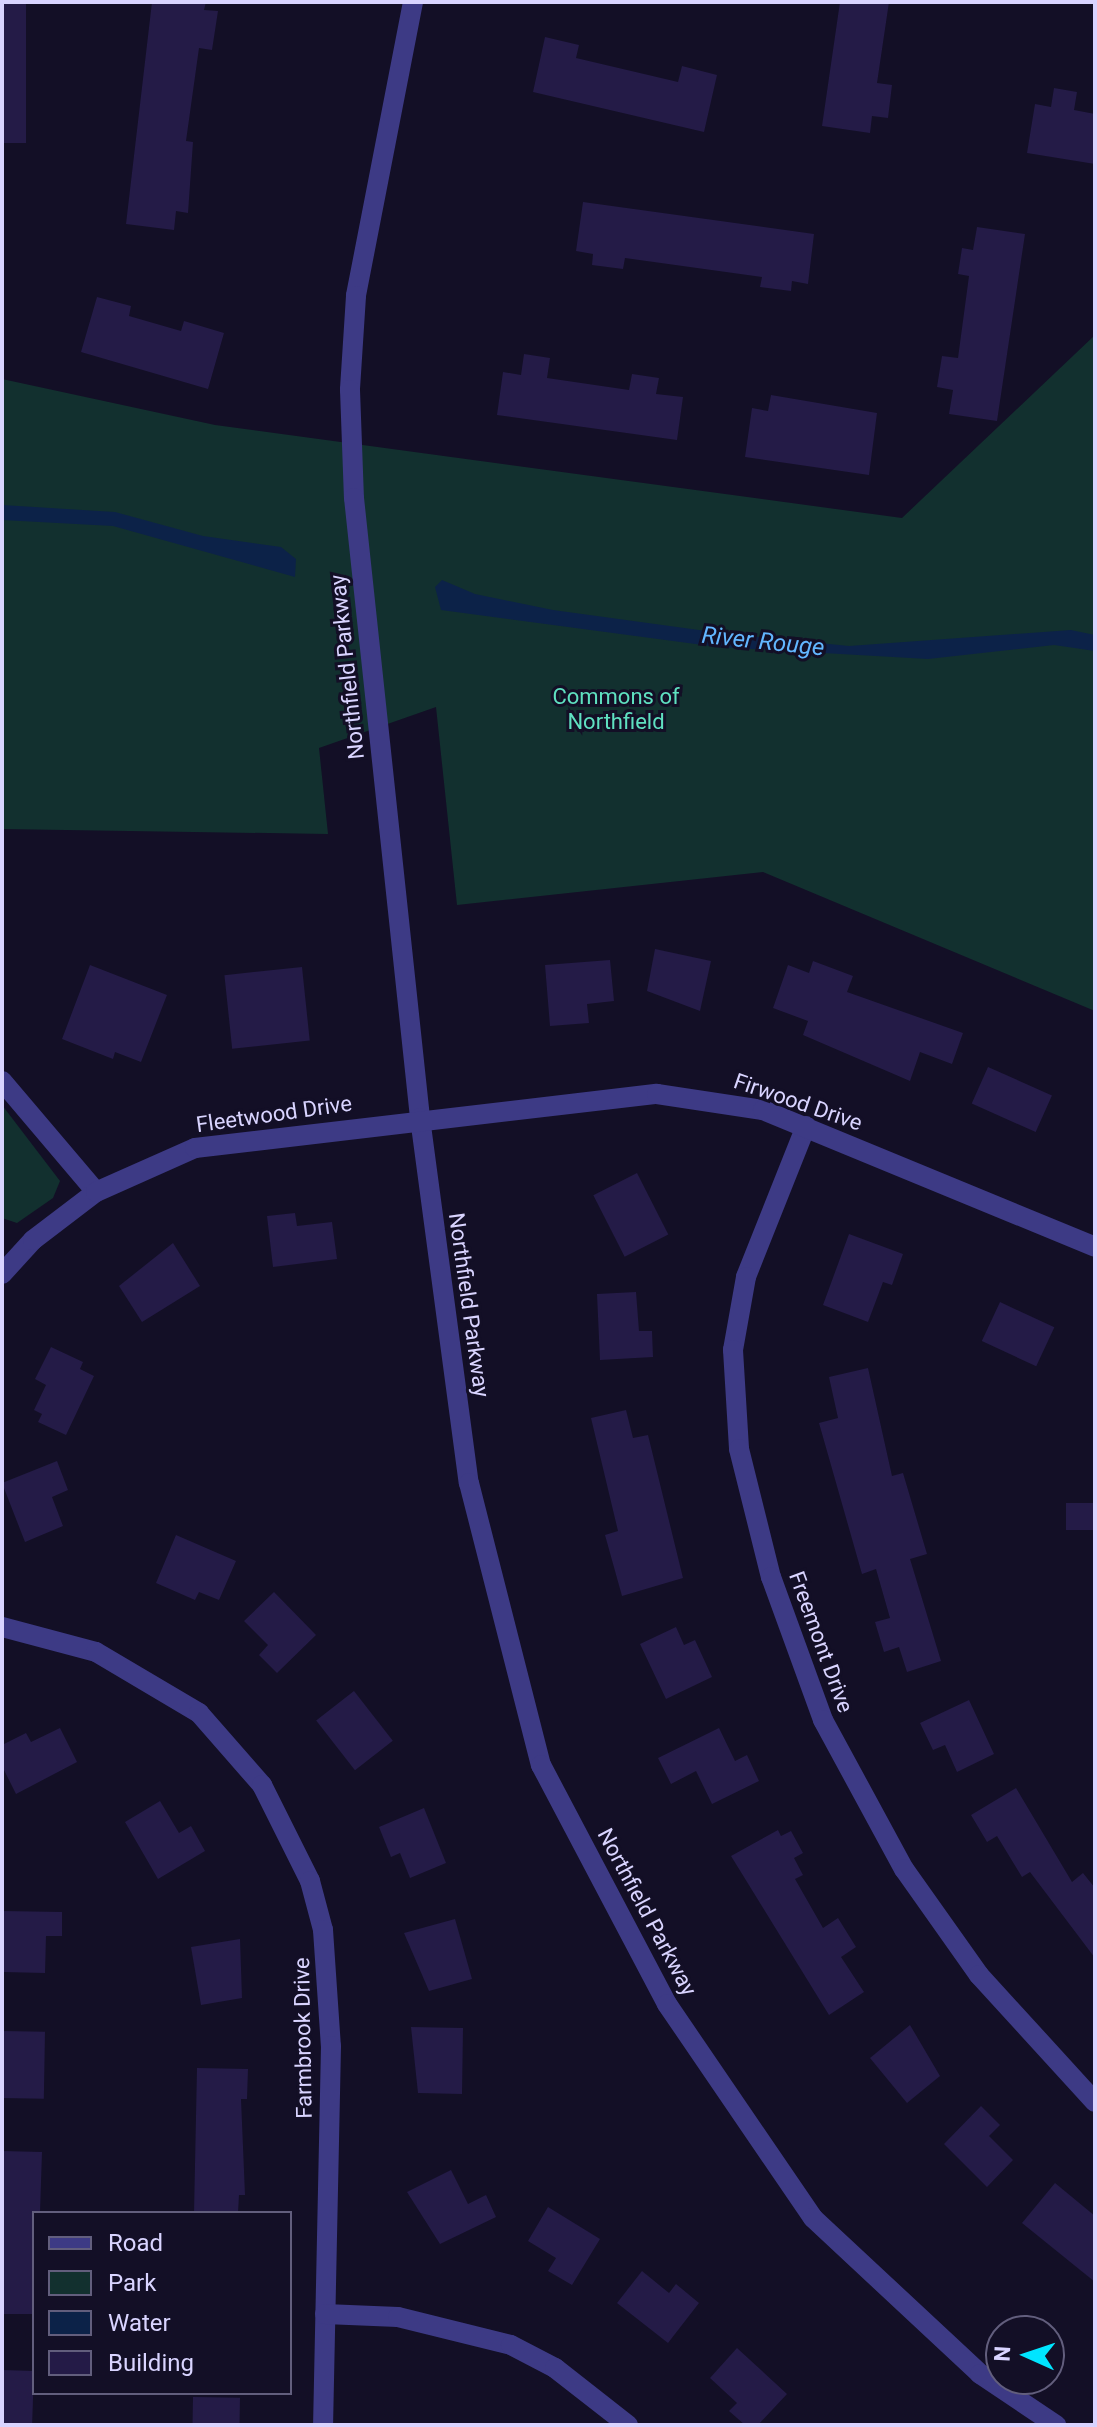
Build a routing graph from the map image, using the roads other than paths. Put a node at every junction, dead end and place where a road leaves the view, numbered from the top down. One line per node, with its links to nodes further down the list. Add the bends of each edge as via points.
1 (413, 2): 3 (street, Northfield Parkway, via 370,202 350,390 354,498)
2 (2, 1081): 5 (street)
3 (420, 1118): 4 (street, Firwood Drive, via 626,1096 692,1095); 5 (street, Fleetwood Drive, via 195,1148); 13 (street, Northfield Parkway, via 469,1483 541,1765 667,2004 813,2218 980,2374)
4 (806, 1126): 6 (street, Firwood Drive); 9 (street, Freemont Drive, via 746,1277 733,1350 739,1449 771,1577 823,1720 896,1856 979,1975)
5 (96, 1192): 7 (street, Fleetwood Drive)
6 (1095, 1247)
7 (6, 1259)
8 (2, 1627): 10 (street, Farmbrook Drive, via 96,1652 188,1705 234,1748 292,1837 323,1930 329,1981)
9 (1095, 2102)
10 (325, 2314): 11 (street, Farmbrook Drive); 12 (street, via 398,2317 511,2345 555,2368)
11 (323, 2425)
12 (628, 2425)
13 (1056, 2425)

